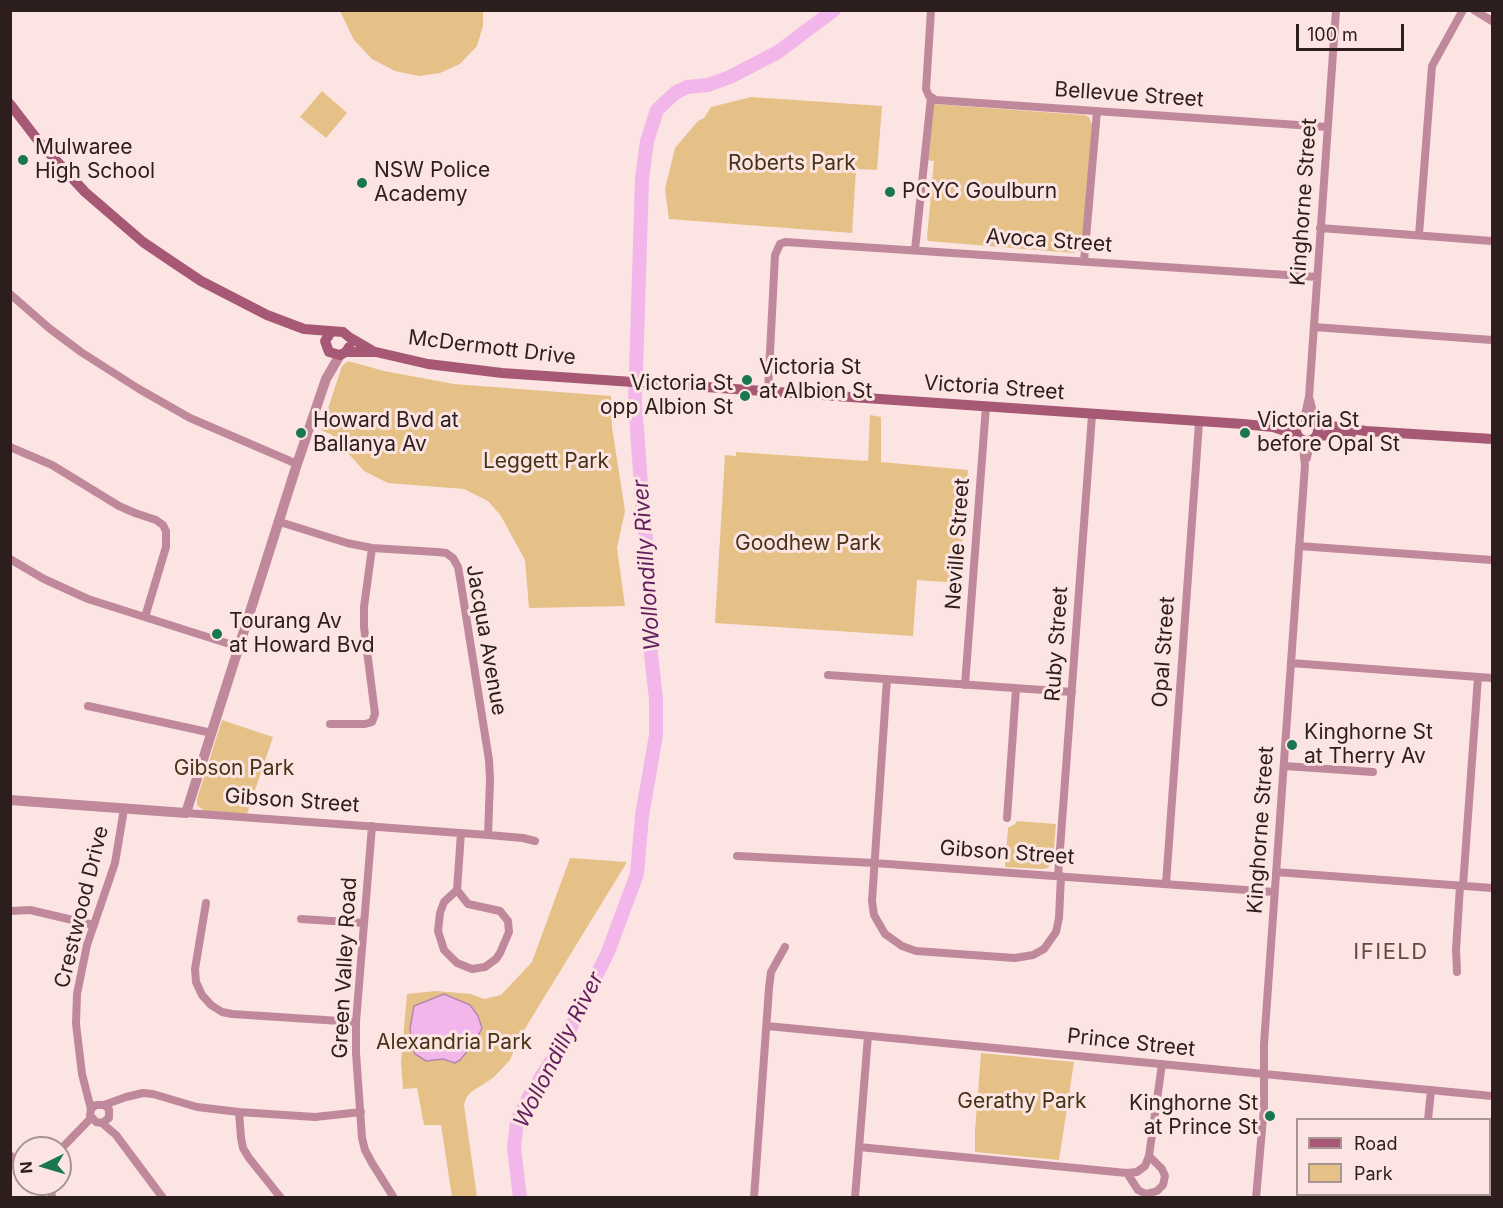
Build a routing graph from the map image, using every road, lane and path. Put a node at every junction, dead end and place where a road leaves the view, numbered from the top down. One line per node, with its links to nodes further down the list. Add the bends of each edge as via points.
1 (931, 10): 6 (street, via 926,81)
2 (1336, 10): 9 (street, Kinghorne Street)
3 (1463, 10): 11 (street, via 1432,66)
4 (1474, 10): 5 (street)
5 (1492, 21)
6 (930, 96): 8 (street, Bellevue Street, via 945,101); 13 (street)
7 (10, 104): 18 (main road, via 85,192 143,242 201,281)
8 (1097, 111): 9 (street, Bellevue Street); 14 (street)
9 (1327, 127): 10 (street, Kinghorne Street)
10 (1320, 228): 11 (street); 15 (street, Kinghorne Street)
11 (1419, 235): 12 (street)
12 (1492, 241)
13 (915, 250): 14 (street, Avoca Street); 27 (street, Avoca Street, via 792,241 780,244 775,255)
14 (1084, 261): 15 (street, Avoca Street)
15 (1317, 277): 17 (street, Kinghorne Street)
16 (10, 294): 34 (street, via 81,352 147,394 190,418)
17 (1314, 327): 21 (street); 31 (street, Kinghorne Street)
18 (304, 329): 19 (main road); 22 (main road)
19 (331, 332): 20 (main road, via 339,331); 22 (main road)
20 (349, 338): 23 (main road, McDermott Drive); 24 (main road, via 349,347)
21 (1492, 340)
22 (326, 347): 24 (main road, via 332,354); 25 (street)
23 (376, 352): 24 (main road, McDermott Drive); 26 (main road, McDermott Drive, via 502,373)
24 (343, 353): 25 (street)
25 (326, 379): 34 (street)
26 (713, 388): 27 (main road, Victoria Street)
27 (768, 391): 28 (main road, Victoria Street)
28 (986, 406): 29 (main road, Victoria Street); 47 (street, Neville Street)
29 (1092, 415): 30 (main road, Victoria Street); 49 (street, Ruby Street)
30 (1199, 423): 31 (main road, Victoria Street); 67 (street, Opal Street)
31 (1308, 430): 32 (main road, Victoria Street); 36 (street, Kinghorne Street)
32 (1492, 439)
33 (10, 447): 40 (street, via 52,465 119,506 163,525 166,547)
34 (297, 464): 35 (street)
35 (280, 522): 37 (street, Jacqua Avenue); 41 (street)
36 (1299, 546): 39 (street); 42 (street, Kinghorne Street)
37 (372, 548): 51 (street, via 364,627 375,714 372,722 365,724); 61 (street, Jacqua Avenue, via 446,553 458,567 489,760)
38 (10, 559): 40 (street, via 78,594)
39 (1492, 560)
40 (145, 616): 41 (street)
41 (239, 647): 52 (street)
42 (1291, 663): 44 (street); 53 (street, Kinghorne Street)
43 (828, 675): 46 (street)
44 (1478, 677): 45 (street); 68 (street)
45 (1492, 678)
46 (887, 679): 47 (street); 64 (street, Ruby Street)
47 (965, 685): 48 (street)
48 (1016, 688): 49 (street); 58 (street)
49 (1072, 693): 66 (street, Ruby Street)
50 (88, 706): 52 (street)
51 (330, 724)
52 (212, 733): 57 (street)
53 (1284, 766): 54 (street); 65 (street, Kinghorne Street)
54 (1373, 772)
55 (10, 800): 56 (street, Gibson Street)
56 (124, 808): 57 (street, Gibson Street); 76 (street, Crestwood Drive, via 115,863)
57 (186, 813): 59 (street, Gibson Street)
58 (1007, 818)
59 (372, 826): 60 (street, Gibson Street); 75 (street, Green Valley Road)
60 (461, 833): 61 (street, Gibson Street); 70 (street)
61 (488, 835): 62 (street, Gibson Street)
62 (535, 841)
63 (737, 856): 64 (street, Gibson Street)
64 (874, 863): 66 (street, Gibson Street); 66 (street, Ruby Street, via 874,915 885,934 896,943 915,951 1009,958 1034,955 1053,938 1059,918)
65 (1276, 872): 68 (street); 71 (street, Kinghorne Street)
66 (1060, 876): 67 (street, Gibson Street)
67 (1166, 884): 71 (street, Gibson Street)
68 (1462, 886): 69 (street); 78 (street)
69 (1492, 888)
70 (457, 890): 70 (street, via 444,902 440,913 440,942 457,963 472,969 485,967 500,953 509,932 508,921 500,911 468,904)
71 (1274, 892): 83 (street, Kinghorne Street)
72 (206, 903): 79 (street, via 195,969 196,982 211,1005 232,1014)
73 (10, 911): 76 (street, via 30,910)
74 (301, 919): 75 (street)
75 (364, 923): 79 (street, Green Valley Road)
76 (94, 926): 88 (street, Crestwood Drive, via 79,979 76,1008 84,1085)
77 (785, 947): 80 (street, via 771,972)
78 (1457, 972)
79 (356, 1022): 87 (street, Green Valley Road)
80 (767, 1026): 81 (street, Prince Street); 97 (street)
81 (868, 1036): 82 (street, Prince Street); 91 (street)
82 (1162, 1064): 83 (street, Prince Street); 92 (street)
83 (1263, 1074): 84 (street, Prince Street); 99 (street, Kinghorne Street)
84 (1431, 1090): 85 (street, Prince Street); 89 (street)
85 (1492, 1096)
86 (240, 1112): 87 (street, via 315,1118); 88 (street, via 197,1107 153,1094 119,1100); 95 (street, via 243,1148)
87 (361, 1112): 96 (street, Green Valley Road, via 365,1150)
88 (100, 1114): 90 (street); 94 (street, Crestwood Drive)
89 (1428, 1118)
90 (72, 1138)
91 (859, 1148): 93 (street); 98 (street)
92 (1149, 1156): 93 (street, via 1145,1166); 93 (street, via 1165,1176 1157,1191 1146,1194 1138,1190)
93 (1128, 1173)
94 (163, 1197)
95 (281, 1197)
96 (394, 1197)
97 (754, 1197)
98 (855, 1197)
99 (1256, 1197)

